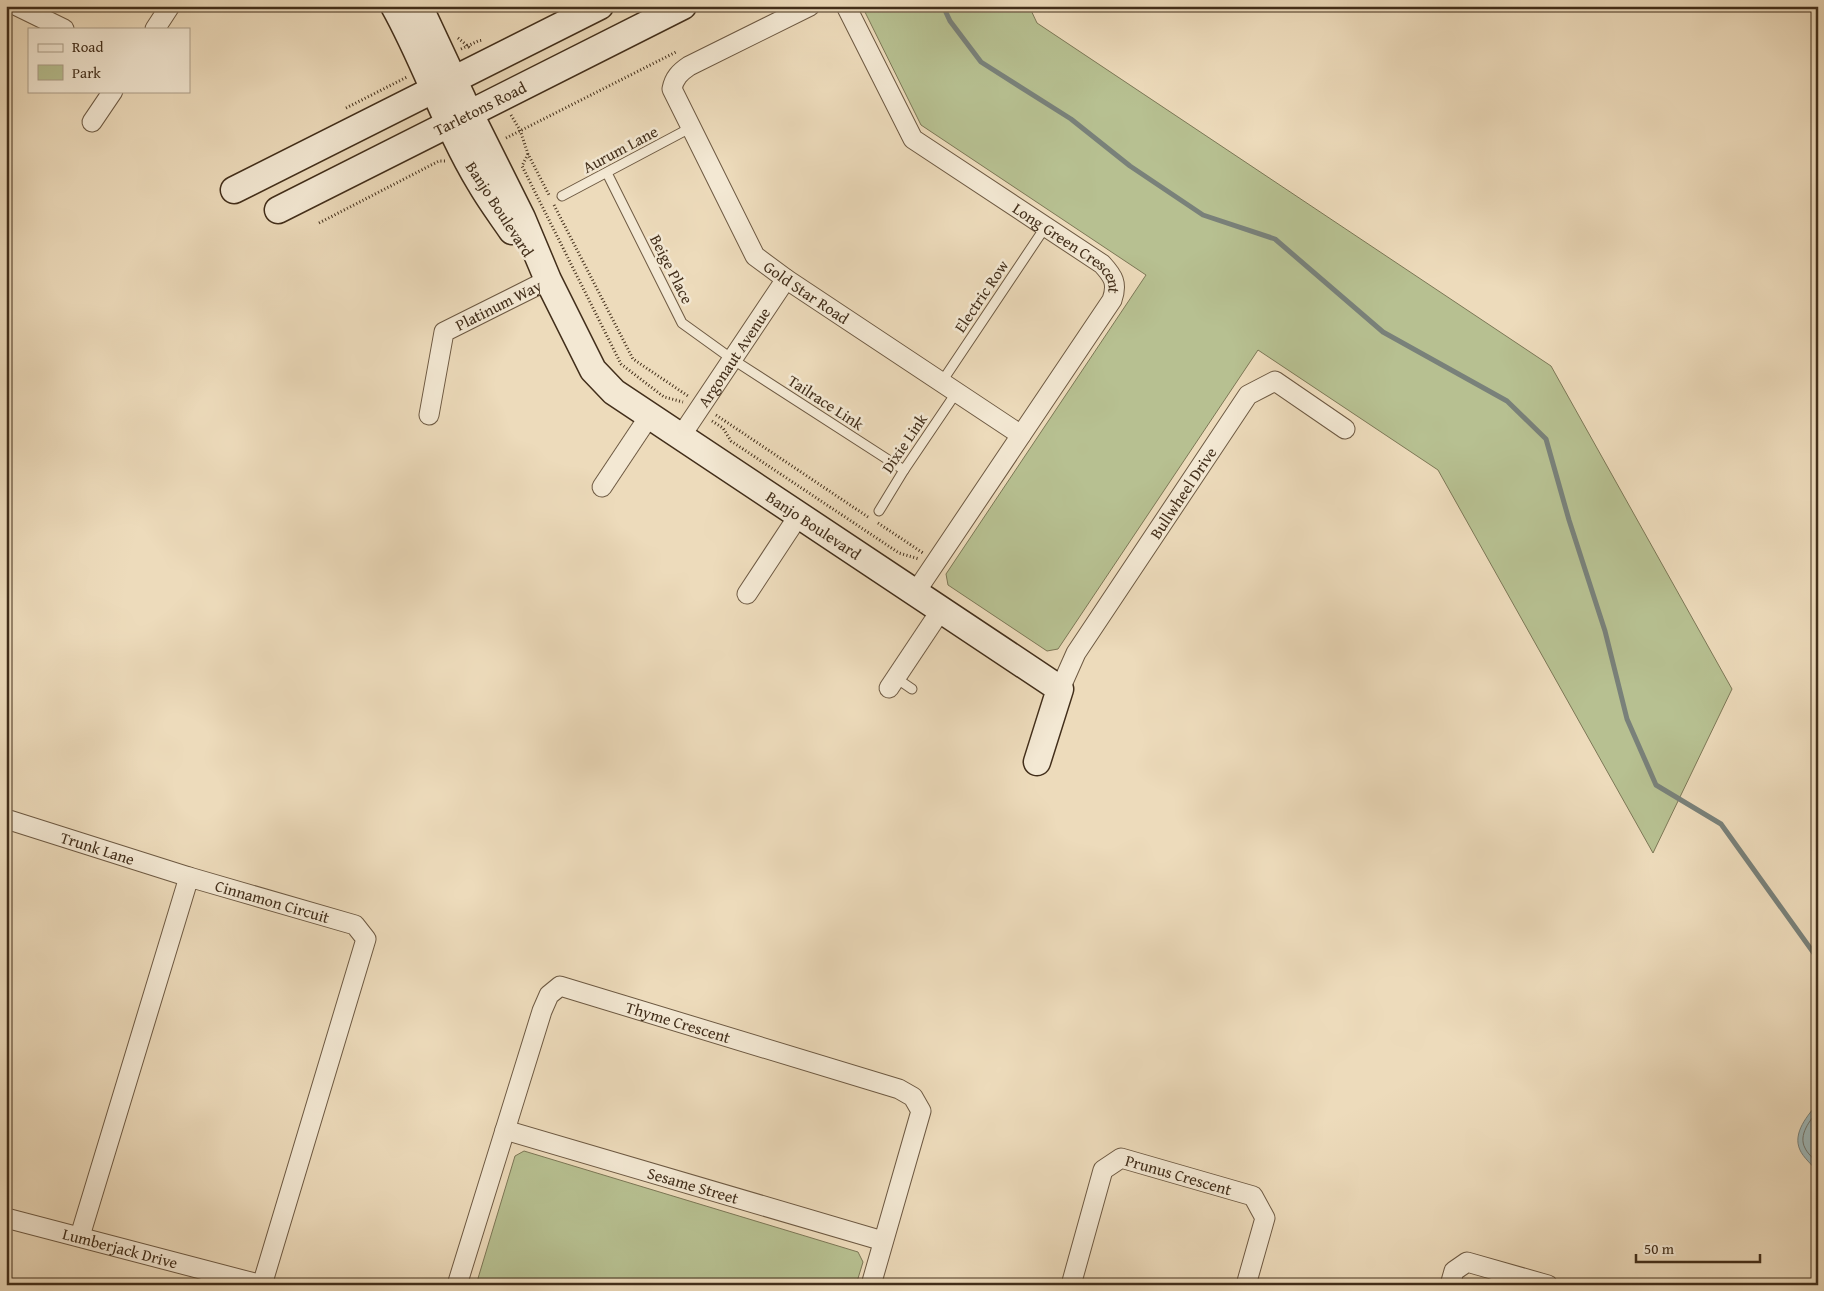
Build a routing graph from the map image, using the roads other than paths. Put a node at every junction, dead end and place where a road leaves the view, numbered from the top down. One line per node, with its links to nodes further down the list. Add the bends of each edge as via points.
1 (17, 6): 9 (street)
2 (170, 6): 10 (street)
3 (394, 6): 12 (street)
4 (419, 6): 12 (street)
5 (600, 6): 12 (street, Tarletons Road)
6 (683, 6): 12 (street, Tarletons Road)
7 (810, 6): 14 (street, Gold Star Road, via 681,72 672,89)
8 (846, 6): 19 (street, Long Green Crescent, via 913,139)
9 (62, 28)
10 (156, 28)
11 (112, 92): 13 (street)
12 (452, 103): 16 (street, Tarletons Road); 18 (street, Tarletons Road); 21 (street, Banjo Boulevard, via 476,153 480,183)
13 (92, 122)
14 (692, 127): 15 (lane, Aurum Lane); 20 (street, Gold Star Road, via 755,256)
15 (607, 173): 17 (lane, Aurum Lane); 22 (lane, Beige Place, via 682,323)
16 (234, 190)
17 (562, 196)
18 (278, 210)
19 (1046, 226): 23 (lane, Electric Row); 27 (street, Long Green Crescent, via 1102,264 1113,276 1116,290)
20 (786, 279): 22 (street, Argonaut Avenue); 23 (street, Gold Star Road)
21 (548, 280): 24 (street, Platinum Way, via 444,332); 25 (street, Banjo Boulevard, via 593,370 614,392)
22 (732, 359): 28 (street, Argonaut Avenue); 29 (lane, Tailrace Link)
23 (948, 388): 27 (street, Gold Star Road); 29 (lane, Dixie Link)
24 (429, 415)
25 (650, 415): 28 (street, Banjo Boulevard); 30 (street)
26 (1345, 429): 38 (street, Bullwheel Drive, via 1275,381 1248,395 1076,653)
27 (1021, 435): 33 (street, Long Green Crescent)
28 (681, 436): 32 (street, Banjo Boulevard)
29 (904, 470): 31 (lane, Dixie Link)
30 (602, 488)
31 (879, 511)
32 (799, 515): 33 (street, Banjo Boulevard); 34 (street)
33 (915, 592): 35 (street, Banjo Boulevard)
34 (747, 594)
35 (941, 610): 36 (street); 38 (street, Banjo Boulevard)
36 (892, 683): 37 (lane)
37 (912, 689)
38 (1060, 689): 39 (street)
39 (1037, 762)
40 (6, 819): 41 (street, Trunk Lane)
41 (189, 877): 44 (street); 46 (street, Cinnamon Circuit, via 355,925 366,939)
42 (504, 1130): 45 (street, Sesame Street); 45 (street, Thyme Crescent, via 542,1011 549,995 560,986 899,1089 913,1098 920,1111); 47 (street, Thyme Crescent)
43 (6, 1218): 44 (street, Lumberjack Drive)
44 (80, 1236): 46 (street, Lumberjack Drive)
45 (883, 1241): 48 (street, Thyme Crescent)
46 (262, 1285)
47 (457, 1285)
48 (871, 1285)
49 (1071, 1285): 50 (street, Prunus Crescent, via 1103,1170 1121,1158 1253,1196 1265,1218)
50 (1246, 1285)
51 (1450, 1285): 52 (street, via 1454,1271 1468,1262)
52 (1548, 1285)

